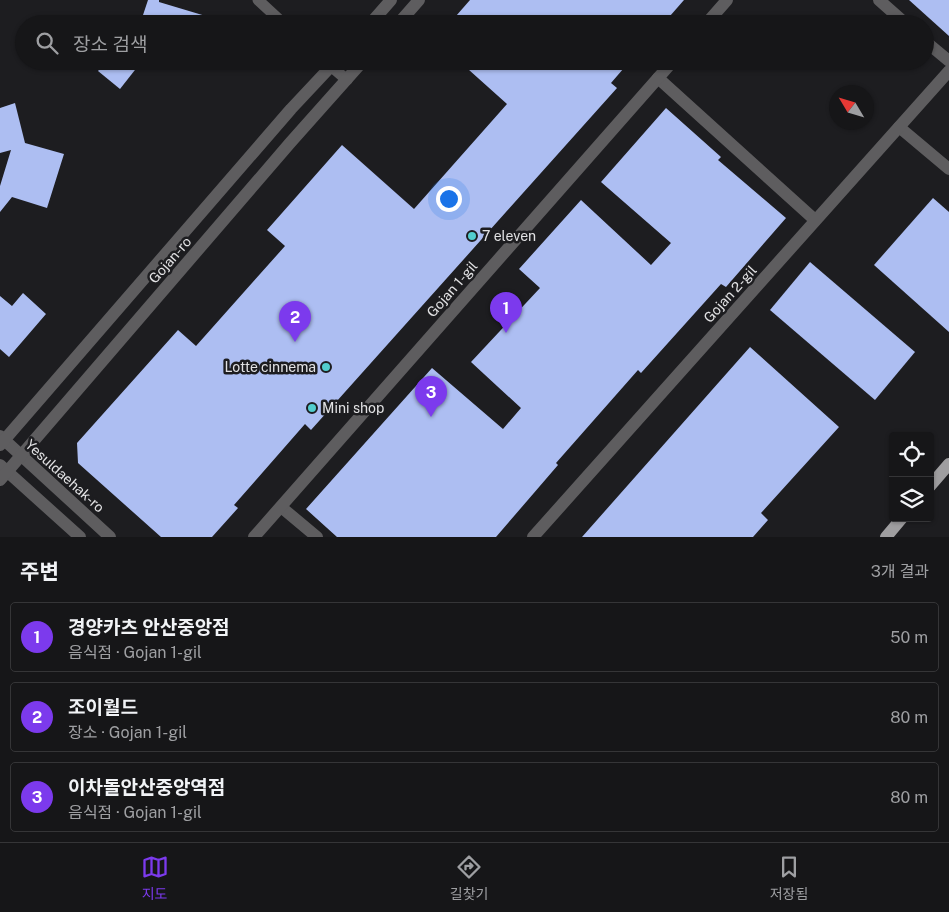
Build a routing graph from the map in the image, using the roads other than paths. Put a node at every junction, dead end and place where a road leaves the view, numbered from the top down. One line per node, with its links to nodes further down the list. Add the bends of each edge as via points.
1 (258, 0): 6 (lane)
2 (391, 0): 7 (street)
3 (419, 0): 8 (street)
4 (727, 0): 9 (street)
5 (879, 0): 10 (street)
6 (274, 15)
7 (378, 15)
8 (406, 15)
9 (714, 15)
10 (896, 15)
11 (934, 48): 12 (street)
12 (949, 61)
13 (325, 70): 23 (street, Gojan-ro)
14 (338, 70): 19 (lane)
15 (356, 70): 19 (street, Gojan-ro)
16 (665, 70): 18 (street, Gojan 1-gil)
17 (949, 70): 20 (street, Gojan 2-gil)
18 (658, 78): 22 (street); 28 (street, Gojan 1-gil)
19 (347, 80): 24 (street, Gojan-ro)
20 (899, 127): 21 (street); 22 (street, Gojan 2-gil)
21 (949, 169)
22 (815, 220): 34 (street, Gojan 2-gil)
23 (1, 440): 24 (street, Yesuldaehak-ro)
24 (22, 456): 26 (street, Gojan-ro); 31 (street, Yesuldaehak-ro)
25 (949, 464): 27 (main road)
26 (3, 473): 30 (street)
27 (934, 481)
28 (281, 506): 32 (street, Gojan 1-gil); 33 (street)
29 (899, 522): 35 (main road)
30 (80, 537)
31 (110, 537)
32 (254, 537)
33 (317, 537)
34 (533, 537)
35 (886, 537)

